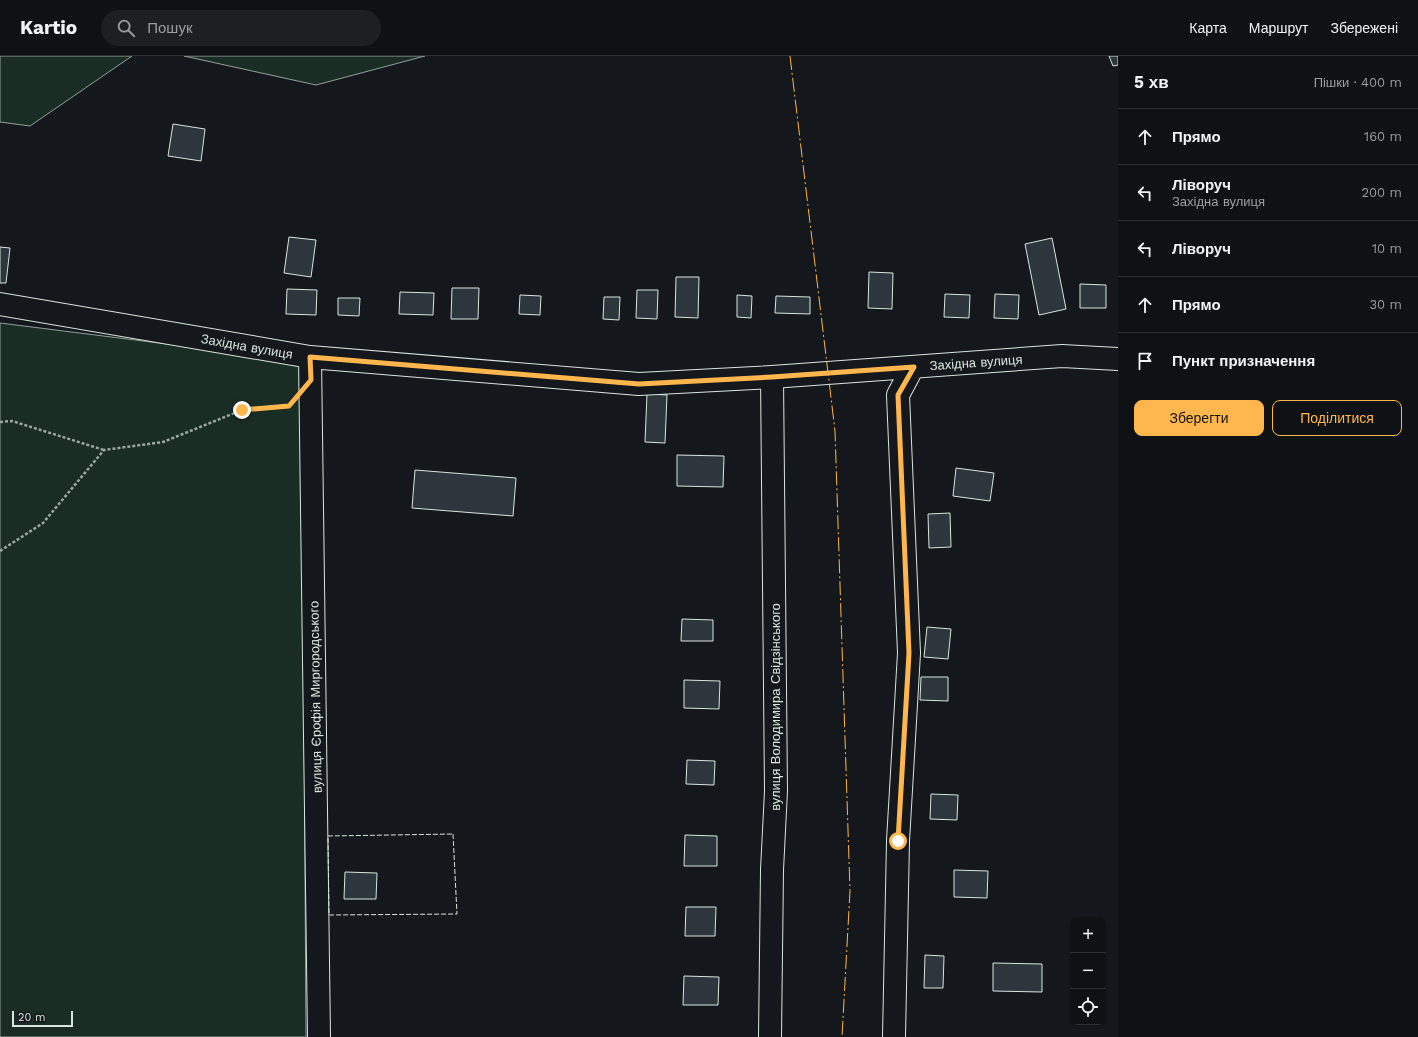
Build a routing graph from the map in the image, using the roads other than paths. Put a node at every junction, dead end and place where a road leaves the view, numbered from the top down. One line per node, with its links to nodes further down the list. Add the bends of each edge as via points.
1 (0, 304): 2 (street, Західна вулиця)
2 (310, 357): 5 (street, Західна вулиця, via 639,384); 6 (street, вулиця Єрофія Миргородського)
3 (1118, 359): 4 (street, Західна вулиця, via 1062,356)
4 (914, 367): 5 (street, Західна вулиця); 8 (street, via 898,395 909,653 898,841)
5 (772, 377): 7 (street, вулиця Володимира Свідзінського, via 776,791 772,870)
6 (319, 1037)
7 (770, 1037)
8 (894, 1037)

